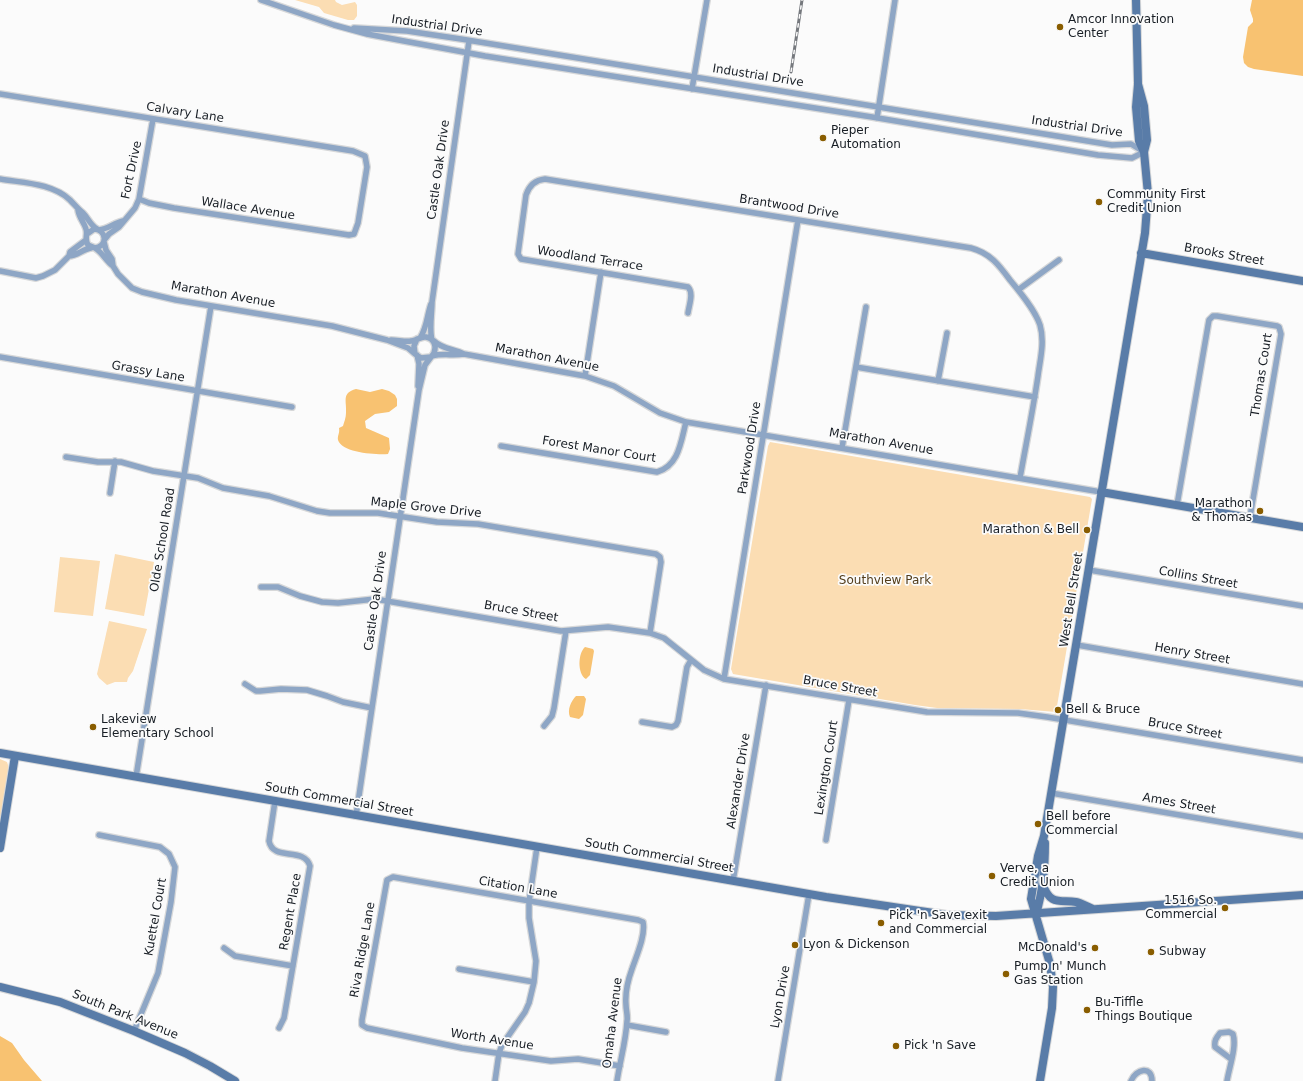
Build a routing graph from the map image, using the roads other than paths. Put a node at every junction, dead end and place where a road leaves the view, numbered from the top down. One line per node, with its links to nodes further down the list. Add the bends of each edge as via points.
1 (261, 0): 5 (street, Industrial Drive)
2 (707, 0): 8 (street)
3 (895, 0): 11 (street)
4 (1136, 0): 14 (main road, via 1136,107 1139,141)
5 (344, 28): 6 (street, Industrial Drive, via 407,31); 7 (street, Industrial Drive)
6 (469, 41): 7 (street, Castle Oak Drive); 8 (street, Industrial Drive)
7 (467, 53): 9 (street, Industrial Drive); 34 (street, Castle Oak Drive)
8 (694, 77): 9 (street); 11 (street, Industrial Drive)
9 (692, 89): 12 (street, Industrial Drive)
10 (0, 94): 13 (street, Calvary Lane)
11 (879, 106): 12 (street); 14 (street, Industrial Drive, via 1112,145 1131,144)
12 (877, 118): 14 (street, Industrial Drive, via 1113,158 1132,158)
13 (153, 119): 17 (street, Fort Drive); 22 (street, Calvary Lane, via 353,151 365,156 367,167)
14 (1144, 152): 26 (main road, via 1148,194)
15 (0, 180): 18 (street, via 52,189 70,200)
16 (539, 180): 19 (street, Brantwood Drive); 31 (street, Woodland Terrace, via 530,186 526,195 519,257 524,260)
17 (139, 199): 20 (street, Fort Drive, via 135,208); 22 (street, Wallace Avenue, via 174,208 343,235)
18 (78, 210): 21 (street); 23 (street, via 86,227)
19 (798, 220): 33 (street, Brantwood Drive, via 978,250 996,262); 54 (street, Parkwood Drive)
20 (123, 221): 21 (street, Fort Drive, via 106,229); 24 (street, Fort Drive)
21 (98, 229): 23 (street, via 92,230); 24 (street, via 104,234)
22 (354, 234)
23 (87, 237): 25 (street, via 88,245); 27 (street, via 70,252)
24 (105, 240): 25 (street, via 100,247); 29 (street, Marathon Avenue)
25 (93, 248): 27 (street); 29 (street, Marathon Avenue, via 101,252)
26 (1141, 253): 32 (main road, Brooks Street); 61 (main road, West Bell Street)
27 (69, 256): 30 (street, via 49,274 40,277)
28 (1059, 260): 33 (street)
29 (113, 266): 35 (street, Marathon Avenue, via 121,279 137,290)
30 (0, 271)
31 (601, 272): 37 (street, Woodland Terrace, via 688,287 691,294); 47 (street)
32 (1303, 281)
33 (1018, 290): 51 (street, Brantwood Drive, via 1038,320 1042,334)
34 (432, 302): 39 (street, Castle Oak Drive, via 425,329); 41 (street, Castle Oak Drive, via 430,331)
35 (211, 306): 40 (street, Marathon Avenue, via 314,322); 50 (street, Olde School Road)
36 (866, 307): 46 (street)
37 (688, 313)
38 (947, 333): 48 (street)
39 (419, 338): 40 (street, Marathon Avenue, via 409,342); 41 (street, via 426,337); 42 (street, via 414,346)
40 (387, 340): 42 (street, Marathon Avenue)
41 (433, 341): 43 (street, Marathon Avenue, via 441,347); 44 (street, via 435,349)
42 (416, 354): 44 (street, via 423,359); 49 (street, Castle Oak Drive, via 420,364)
43 (464, 354): 44 (street, Marathon Avenue); 47 (street, Marathon Avenue)
44 (431, 356): 49 (street, Castle Oak Drive, via 425,365)
45 (0, 357): 50 (street, Grassy Lane)
46 (856, 367): 48 (street); 56 (street)
47 (585, 376): 53 (street, Marathon Avenue, via 614,386 660,413)
48 (938, 381): 51 (street)
49 (419, 390): 64 (street, Castle Oak Drive)
50 (198, 392): 52 (street, Grassy Lane); 59 (street, Olde School Road)
51 (1035, 397): 60 (street, Brantwood Drive)
52 (292, 407)
53 (686, 422): 54 (street, Marathon Avenue); 55 (street, Forest Manor Court, via 674,460 667,468 657,472)
54 (764, 434): 56 (street, Marathon Avenue); 75 (street, Parkwood Drive)
55 (501, 446)
56 (842, 448): 60 (street, Marathon Avenue)
57 (66, 457): 58 (street, Maple Grove Drive, via 98,462)
58 (115, 461): 59 (street, Maple Grove Drive); 62 (street)
59 (184, 476): 64 (street, Maple Grove Drive, via 229,489 286,500 317,511); 87 (street, Olde School Road)
60 (1020, 478): 61 (street, Marathon Avenue)
61 (1101, 492): 63 (main road, Marathon Avenue); 67 (main road, West Bell Street)
62 (110, 493)
63 (1177, 505): 65 (main road, Marathon Avenue); 65 (street, Thomas Court, via 1209,320 1217,316 1277,326 1281,334)
64 (400, 516): 69 (street, Castle Oak Drive); 72 (street, Maple Grove Drive, via 437,522 478,524 658,555 661,562)
65 (1250, 517): 66 (main road, Marathon Avenue)
66 (1303, 527)
67 (1089, 570): 70 (street, Collins Street); 73 (main road, West Bell Street)
68 (261, 587): 69 (street, Bruce Street, via 278,587 322,602 347,602 370,598)
69 (388, 600): 71 (street, Bruce Street); 80 (street, Castle Oak Drive)
70 (1303, 606)
71 (566, 631): 72 (street, Bruce Street, via 608,627); 83 (street, via 554,708 552,716)
72 (650, 633): 74 (street, Bruce Street, via 664,638)
73 (1077, 645): 77 (street, Henry Street); 81 (main road, West Bell Street)
74 (691, 660): 75 (street, Bruce Street, via 704,670); 82 (street, via 687,667 676,725 672,727)
75 (724, 679): 78 (street, Bruce Street)
76 (245, 684): 80 (street, via 256,691 307,690)
77 (1303, 684)
78 (766, 685): 79 (street, Bruce Street); 98 (street, Alexander Drive)
79 (849, 700): 81 (street, Bruce Street, via 936,713 1018,713); 94 (street, Lexington Court)
80 (372, 708): 90 (street, Castle Oak Drive)
81 (1064, 720): 86 (street, Bruce Street); 88 (main road, West Bell Street)
82 (642, 722)
83 (544, 726)
84 (0, 753): 85 (main road, South Commercial Street)
85 (15, 756): 87 (main road, South Commercial Street); 96 (main road)
86 (1303, 760)
87 (136, 777): 89 (main road, South Commercial Street)
88 (1052, 793): 92 (main road, West Bell Street); 93 (street, Ames Street)
89 (275, 801): 90 (main road, South Commercial Street); 107 (street, Regent Place, via 270,845 274,851 303,857 310,866)
90 (356, 816): 95 (main road, South Commercial Street)
91 (99, 835): 114 (street, Kuettel Court, via 160,847 169,854 175,867 158,973)
92 (1044, 836): 99 (main road, West Bell Street); 104 (main road, West Bell Street, via 1031,899)
93 (1303, 836)
94 (826, 840)
95 (537, 847): 98 (main road, South Commercial Street); 102 (street)
96 (0, 848)
97 (388, 878): 102 (street, Citation Lane); 111 (street, Riva Ridge Lane)
98 (734, 881): 100 (main road, South Commercial Street)
99 (1042, 883): 103 (main road, via 1052,899 1060,902 1077,902); 104 (main road, West Bell Street)
100 (809, 894): 104 (main road, South Commercial Street, via 947,915); 122 (street, Lyon Drive)
101 (1303, 895): 103 (main road, South Commercial Street)
102 (529, 902): 105 (street, Citation Lane); 109 (street, via 536,961)
103 (1094, 910): 104 (main road, South Commercial Street)
104 (1036, 914): 123 (main road, via 1050,964 1053,987)
105 (643, 922): 112 (street, Omaha Avenue, via 639,950 626,993)
106 (224, 948): 107 (street, via 235,956)
107 (293, 966): 113 (street, Regent Place, via 284,1018)
108 (459, 969): 109 (street)
109 (534, 982): 116 (street, via 525,1012)
110 (0, 987): 114 (main road, South Park Avenue, via 60,1002)
111 (362, 1025): 116 (street, Worth Avenue, via 446,1045)
112 (627, 1025): 115 (street); 118 (street, Omaha Avenue)
113 (279, 1028)
114 (134, 1031): 119 (main road, South Park Avenue, via 185,1053)
115 (666, 1032)
116 (499, 1053): 118 (street, Worth Avenue, via 551,1061 578,1060); 120 (street)
117 (1231, 1059): 117 (street, via 1215,1047 1216,1037 1220,1033 1233,1034); 126 (street)
118 (620, 1066): 121 (street, Omaha Avenue)
119 (234, 1081)
120 (495, 1081)
121 (617, 1081)
122 (778, 1081)
123 (1040, 1081)
124 (1131, 1081): 125 (street, via 1137,1072 1145,1070 1151,1075)
125 (1152, 1081)
126 (1227, 1081)

